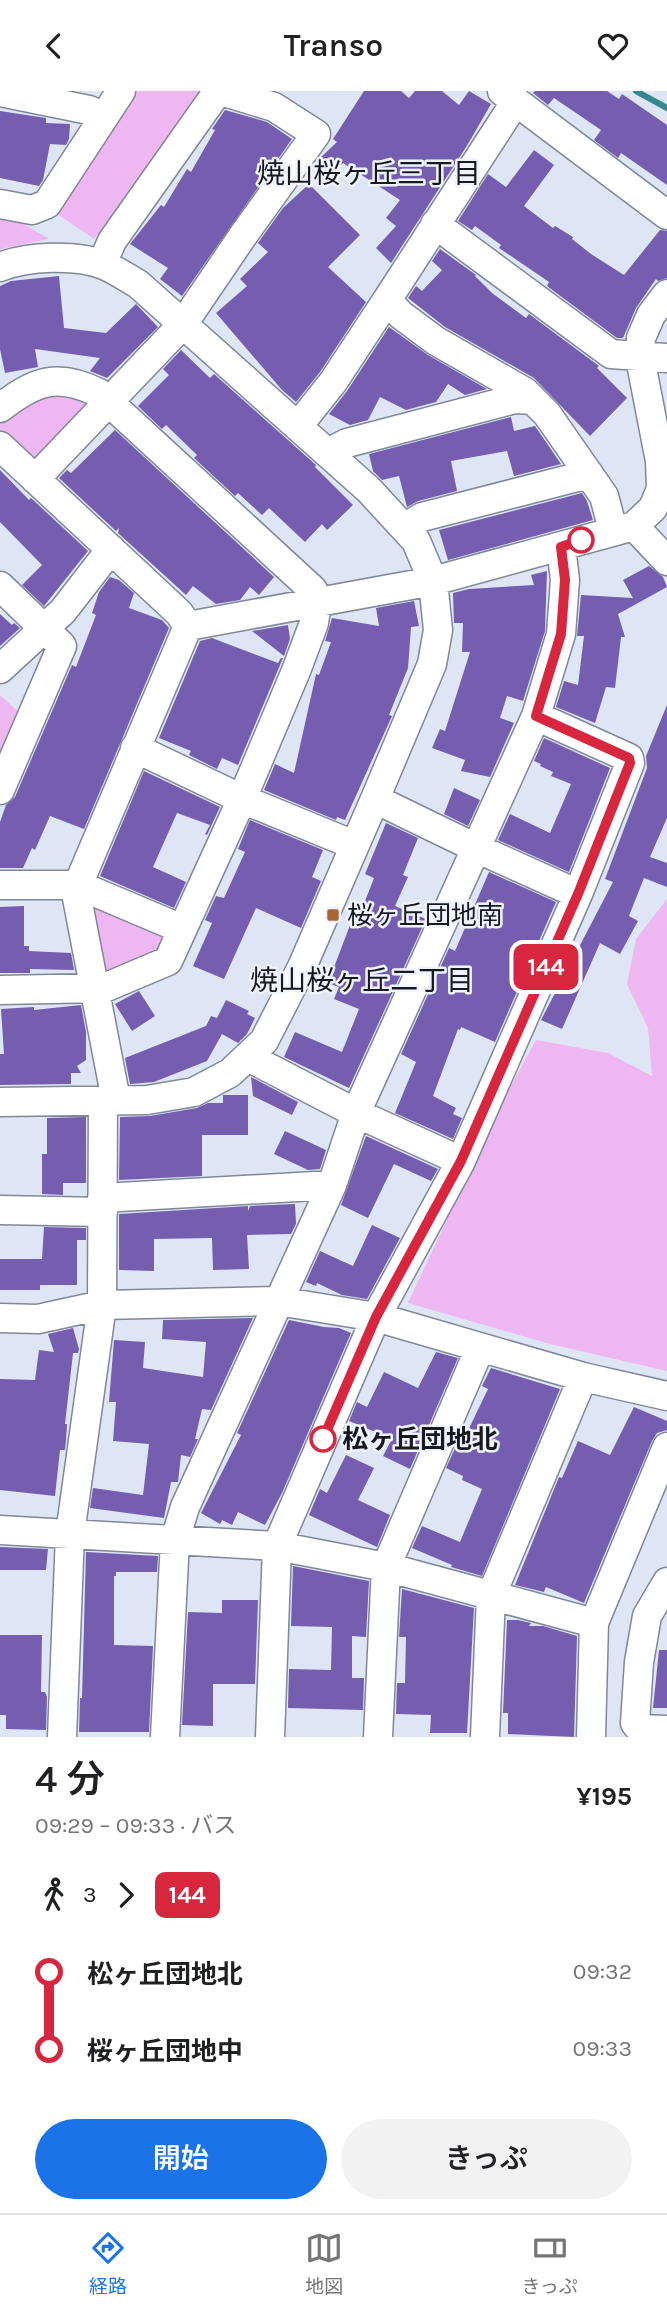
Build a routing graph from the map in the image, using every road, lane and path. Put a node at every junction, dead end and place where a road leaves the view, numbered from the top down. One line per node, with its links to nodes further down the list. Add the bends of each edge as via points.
1 (121, 91): 5 (street)
2 (219, 91): 9 (street, via 112,241); 13 (street, via 274,107 316,134)
3 (0, 92): 5 (street)
4 (509, 96): 7 (street); 8 (street)
5 (104, 117): 6 (street, via 47,204 32,210)
6 (0, 204)
7 (667, 215)
8 (435, 224): 12 (street); 14 (street, via 611,354)
9 (102, 264): 10 (street, via 57,257); 13 (street, via 138,284)
10 (0, 267)
11 (667, 294): 14 (street, via 641,338)
12 (387, 300): 15 (street, via 436,341); 18 (street)
13 (183, 324): 16 (street); 18 (street)
14 (654, 358): 24 (street, via 661,489 653,508)
15 (533, 400): 20 (street, via 515,399 347,443); 21 (street)
16 (109, 402): 17 (street, via 84,385 63,381 25,389); 22 (street); 30 (street, via 313,590)
17 (0, 408)
18 (298, 426): 20 (street)
19 (0, 446): 22 (street)
20 (328, 453): 23 (street)
21 (589, 474): 23 (street, via 422,517); 24 (street)
22 (35, 479): 26 (street)
23 (404, 528): 28 (street, via 416,541)
24 (623, 528): 25 (street); 27 (street)
25 (561, 547): 28 (street); 34 (street, via 565,580 561,634)
26 (111, 549): 31 (street); 32 (street)
27 (667, 561)
28 (433, 582): 30 (street); 38 (street, via 438,630 432,664)
29 (0, 586): 32 (street)
30 (317, 603): 31 (street); 37 (street, via 310,635)
31 (188, 626): 35 (street)
32 (45, 628): 33 (street); 36 (street, via 62,646)
33 (0, 670)
34 (536, 716): 40 (street); 43 (street, via 629,758)
35 (135, 748): 37 (street); 42 (street)
36 (1, 784)
37 (242, 799): 39 (street); 44 (street)
38 (375, 799): 39 (street); 40 (street)
39 (354, 845): 47 (street, via 302,967 264,1041)
40 (476, 848): 43 (street); 50 (street)
41 (0, 885): 42 (street)
42 (78, 885): 44 (street); 45 (street)
43 (578, 894): 51 (street)
44 (182, 929): 45 (street, via 168,961)
45 (95, 989): 46 (street); 48 (street)
46 (0, 991)
47 (248, 1057): 48 (street, via 230,1073 194,1092); 50 (street)
48 (109, 1101): 49 (street); 53 (street)
49 (0, 1102)
50 (356, 1113): 51 (street); 52 (street)
51 (461, 1161): 57 (street)
52 (332, 1185): 53 (street); 55 (street)
53 (103, 1205): 54 (street); 56 (street)
54 (0, 1210)
55 (278, 1300): 56 (street); 57 (street); 65 (street, via 184,1507)
56 (102, 1305): 58 (street, via 38,1319); 64 (street)
57 (376, 1317): 59 (street); 66 (street)
58 (0, 1318)
59 (480, 1348): 60 (street); 67 (street)
60 (583, 1377): 61 (street); 69 (street)
61 (667, 1396)
62 (667, 1447): 70 (street)
63 (0, 1530): 64 (street)
64 (70, 1534): 65 (street); 72 (street)
65 (175, 1540): 66 (street); 73 (street)
66 (276, 1546): 67 (street); 74 (street)
67 (386, 1567): 69 (street); 75 (street)
68 (667, 1582): 71 (street, via 647,1616 635,1723 640,1729)
69 (491, 1596): 70 (street); 76 (street)
70 (594, 1623): 77 (street)
71 (667, 1730)
72 (62, 1737)
73 (164, 1737)
74 (270, 1737)
75 (377, 1737)
76 (485, 1737)
77 (591, 1737)

